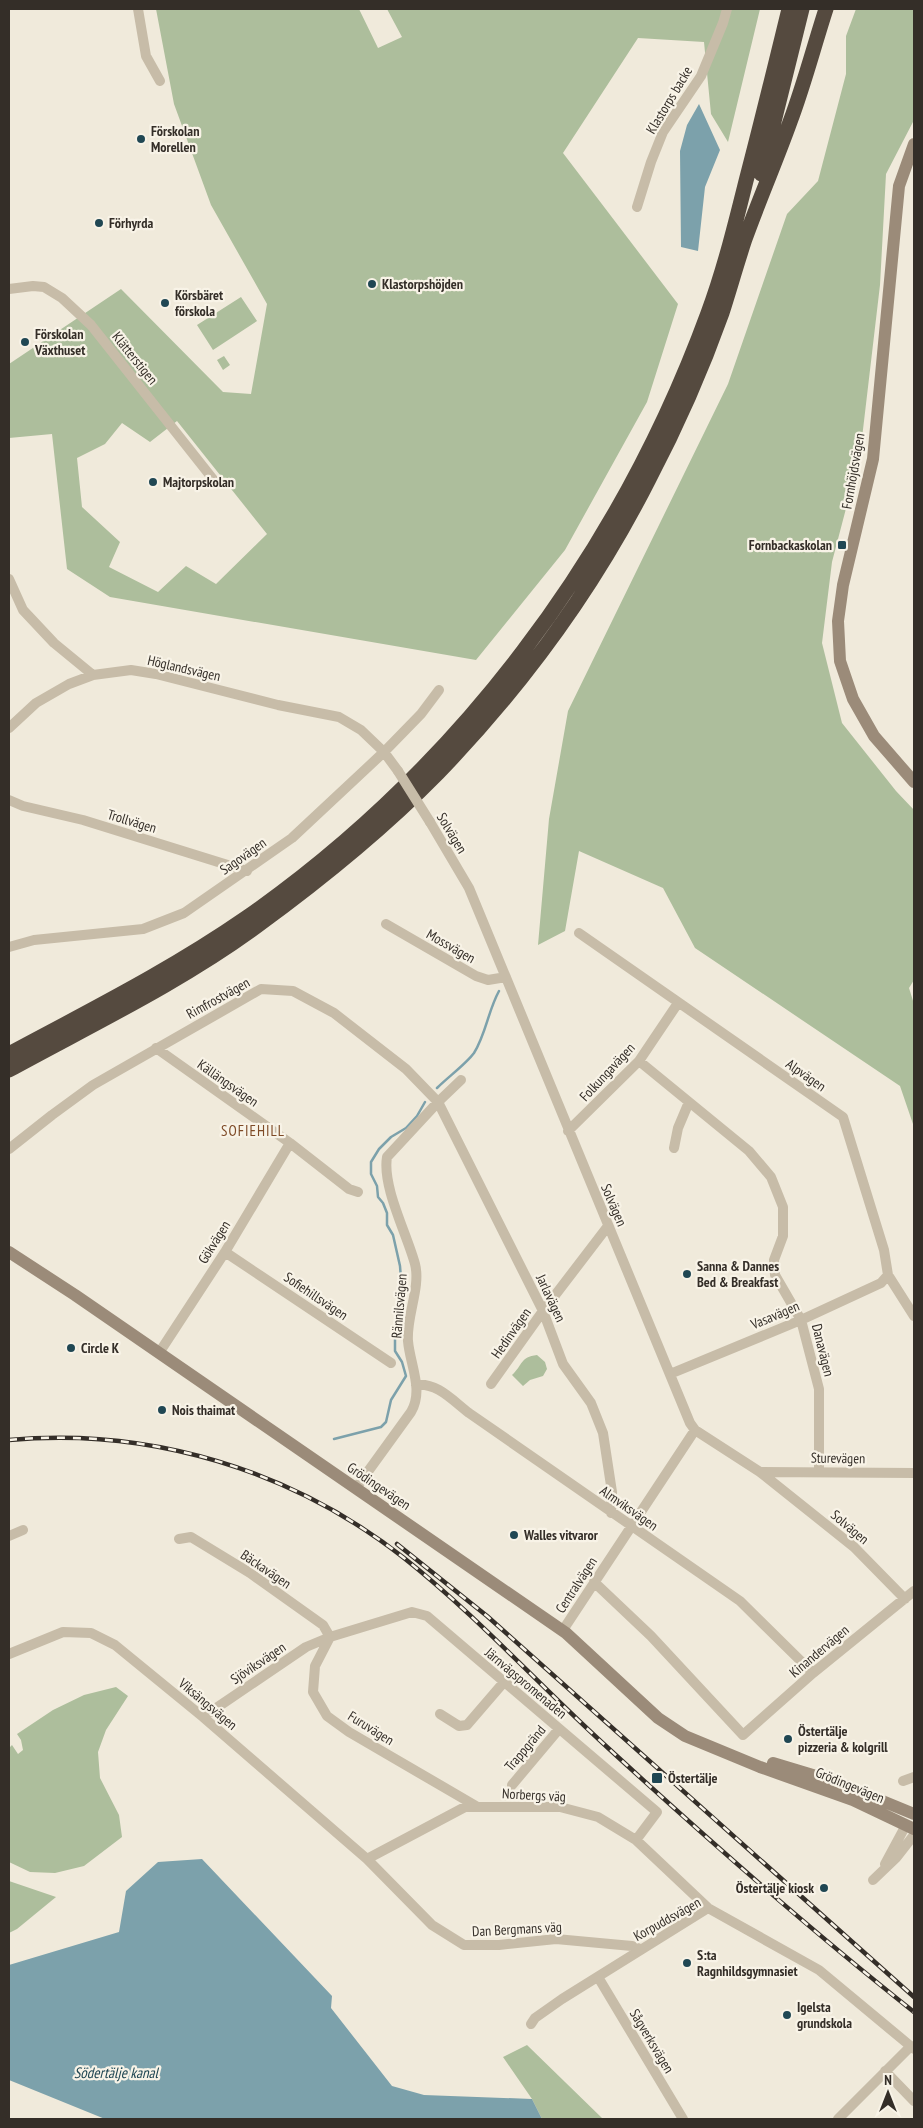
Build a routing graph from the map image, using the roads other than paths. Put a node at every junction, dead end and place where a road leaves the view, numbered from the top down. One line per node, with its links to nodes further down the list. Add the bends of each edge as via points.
1 (138, 9): 7 (street, via 146,56)
2 (727, 9): 10 (street, Klastorps backe, via 700,76 663,132)
3 (782, 9): 8 (highway)
4 (789, 9): 8 (highway)
5 (802, 9): 11 (highway)
6 (826, 9): 11 (highway, via 792,118)
7 (160, 81)
8 (766, 104): 28 (highway, via 715,293 677,391 639,470 591,555 540,631 506,674 425,765 303,875 245,918 150,979)
9 (914, 144): 19 (street, Fornhöjdsvägen, via 899,186 873,459 838,621 840,661 853,699 874,736)
10 (637, 207)
11 (745, 238): 30 (highway, via 722,314 650,478 589,581 548,642 489,716 437,774 350,854 254,928 159,988)
12 (9, 289): 13 (street, Klätterstigen, via 44,287 54,291 68,304 90,325)
13 (216, 483)
14 (9, 579): 15 (street, via 22,610 54,644)
15 (94, 675): 17 (street, Höglandsvägen, via 69,684 36,703); 18 (street, Höglandsvägen, via 131,670 156,674 339,717 361,730)
16 (440, 690): 18 (street, Sagovägen)
17 (9, 728)
18 (384, 752): 21 (street, Sagovägen, via 292,838); 25 (street, Solvägen, bridge, via 469,888)
19 (914, 782)
20 (9, 800): 21 (street, Trollvägen)
21 (247, 871): 24 (street, Sagovägen, via 184,913 143,929 34,940)
22 (386, 924): 25 (street, Mossvägen, via 476,976 488,980)
23 (578, 933): 26 (street, Alpvägen)
24 (9, 947)
25 (506, 977): 34 (street, Solvägen)
26 (678, 1003): 29 (street, Folkungavägen); 42 (street, Alpvägen, via 843,1117 884,1250)
27 (156, 1048): 32 (street, Rimfrostvägen, via 261,989 293,991 334,1013 406,1069); 35 (street, Källängsvägen); 37 (street, Rimfrostvägen, via 94,1085)
28 (9, 1054)
29 (639, 1061): 33 (street, Danavägen); 34 (street, Folkungavägen)
30 (9, 1070)
31 (461, 1080): 32 (street, Rännilsvägen)
32 (438, 1102): 43 (street, Jarlavägen); 50 (street, Rännilsvägen, via 387,1157 385,1169 416,1267 408,1340)
33 (689, 1102): 36 (street); 45 (street, Danavägen, via 749,1151 771,1177 783,1207 782,1236 774,1260 775,1275)
34 (568, 1131): 39 (street, Solvägen)
35 (290, 1143): 38 (street, Källängsvägen, via 349,1189); 41 (street, Gökvägen)
36 (674, 1148)
37 (9, 1149)
38 (358, 1192)
39 (608, 1226): 43 (street, Hedinvägen); 48 (street, Solvägen)
40 (9, 1252): 46 (street, Grödingevägen)
41 (225, 1252): 46 (street, Gökvägen); 47 (street, Sofiehillsvägen)
42 (888, 1275): 44 (street, Alpvägen); 45 (street, Vasavägen, via 881,1283)
43 (543, 1311): 49 (street, Hedinvägen); 56 (street, Jarlavägen, via 564,1364 591,1402 603,1433)
44 (914, 1316)
45 (801, 1320): 48 (street, Vasavägen); 52 (street, Danavägen, via 819,1389)
46 (159, 1353): 55 (street, Grödingevägen)
47 (391, 1363)
48 (670, 1374): 51 (street, Solvägen)
49 (491, 1384)
50 (416, 1385): 55 (street, Rännilsvägen, via 415,1406); 56 (street, Almviksvägen, via 436,1388)
51 (695, 1430): 53 (street, Solvägen); 57 (street, Centralvägen)
52 (819, 1471): 53 (street, Sturevägen); 54 (street, Sturevägen)
53 (760, 1472): 63 (street, Solvägen, via 854,1547)
54 (914, 1473)
55 (356, 1488): 64 (street, Grödingevägen)
56 (612, 1513): 57 (street, Almviksvägen)
57 (631, 1526): 61 (street, Centralvägen); 67 (street, Almviksvägen, via 740,1601)
58 (23, 1530): 59 (street)
59 (9, 1536)
60 (179, 1539): 65 (street, Bäckavägen, via 191,1537 250,1573 323,1625)
61 (594, 1582): 64 (street, Centralvägen); 67 (street, Kinandervägen, via 651,1636 743,1735)
62 (914, 1591): 63 (street, Kinandervägen)
63 (905, 1599): 67 (street, Kinandervägen)
64 (563, 1630): 72 (street, Grödingevägen, via 658,1718 685,1736)
65 (330, 1637): 68 (street, Järnvägspromenaden, via 412,1612 427,1616); 70 (street, Sjöviksvägen, via 306,1647); 76 (street, Furuvägen, via 315,1666 313,1692 327,1716)
66 (9, 1654): 70 (street, Viksängsvägen, via 63,1632 91,1633 115,1645)
67 (813, 1673)
68 (504, 1682): 69 (street, via 468,1725 459,1726); 71 (street, Järnvägspromenaden)
69 (440, 1714)
70 (203, 1717): 80 (street, Viksängsvägen)
71 (559, 1729): 75 (street, Trappgränd); 79 (street, Järnvägspromenaden, via 657,1812)
72 (725, 1752): 77 (street, Grödingevägen, via 836,1782); 78 (street, Grödingevägen, via 853,1800)
73 (914, 1777): 74 (street)
74 (903, 1781)
75 (512, 1785)
76 (476, 1806): 79 (street, Norbergs väg, via 560,1807 598,1817); 80 (street, Norbergs väg, via 465,1807)
77 (914, 1813): 78 (street)
78 (912, 1830): 81 (street)
79 (636, 1840): 82 (street, Norbergs väg)
80 (367, 1859): 83 (street, Dan Bergmans väg, via 432,1925 464,1945 556,1939)
81 (872, 1880)
82 (708, 1908): 83 (street, Korpuddsvägen); 86 (street, Korpuddsvägen, via 819,1970)
83 (640, 1949): 84 (street, Korpuddsvägen)
84 (598, 1977): 85 (street, Korpuddsvägen, via 542,2013); 89 (street, Sågverksvägen)
85 (531, 2024)
86 (913, 2047): 87 (street)
87 (886, 2072): 88 (street); 90 (street)
88 (914, 2101)
89 (683, 2119)
90 (838, 2119)

